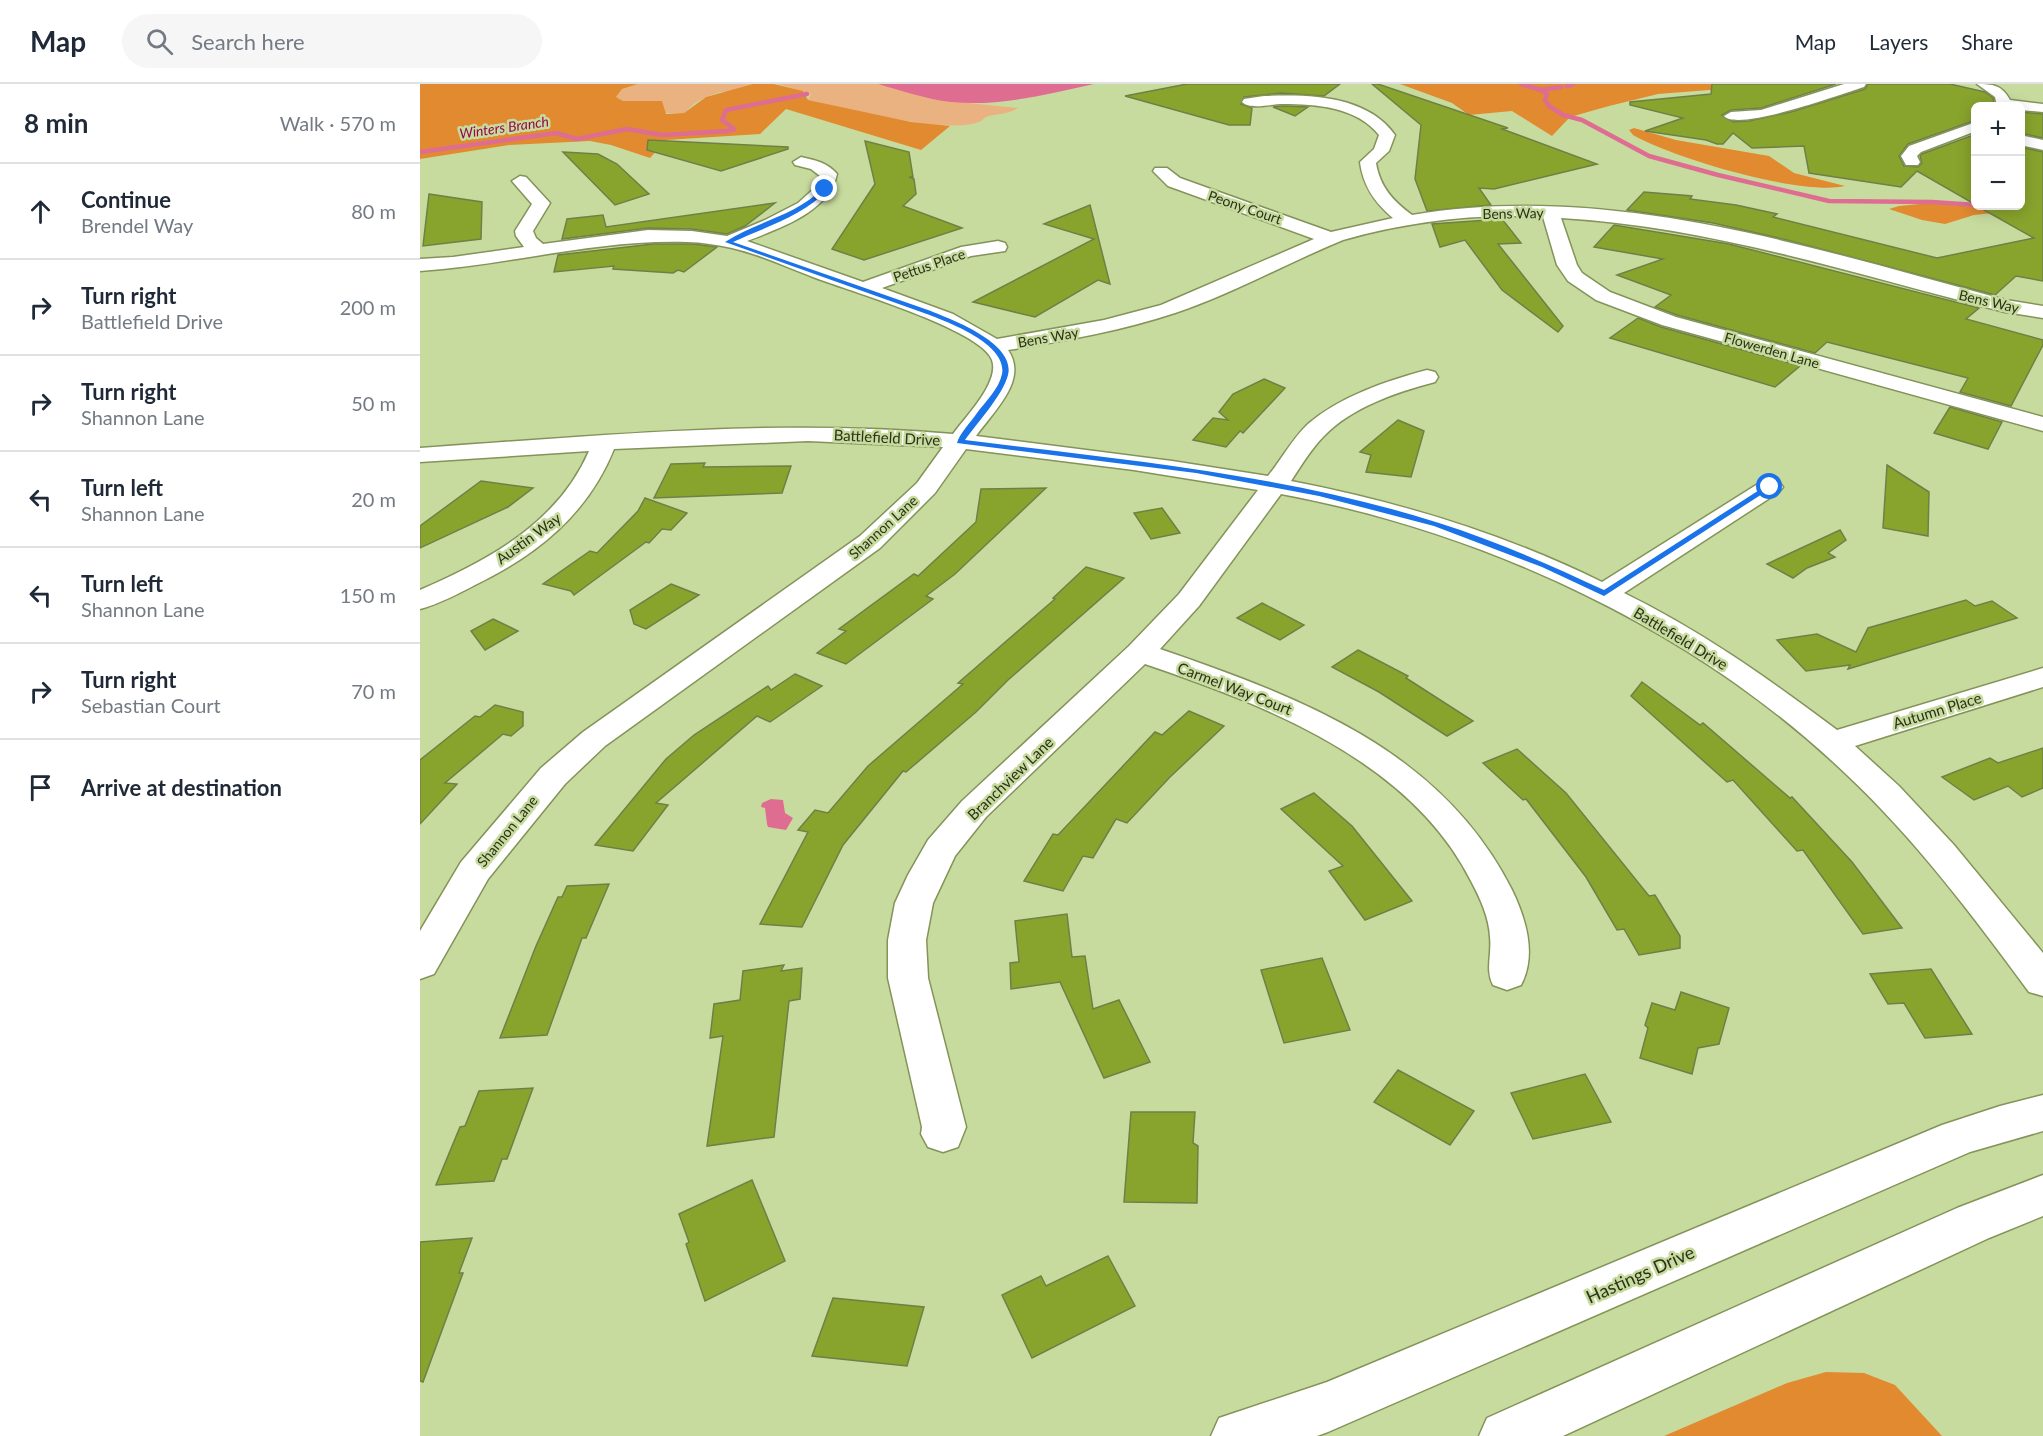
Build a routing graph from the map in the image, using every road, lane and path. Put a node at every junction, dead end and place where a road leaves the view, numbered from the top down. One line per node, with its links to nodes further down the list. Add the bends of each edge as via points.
1 (1859, 84): 7 (street, via 1762,114)
2 (1984, 84): 4 (street, via 2000,94)
3 (1249, 102): 16 (street, via 1313,101 1375,120 1387,135 1381,151 1368,162 1372,185 1380,198)
4 (2003, 102)
5 (2025, 107): 6 (street)
6 (2043, 108)
7 (1731, 116)
8 (1971, 129): 12 (street, via 1915,149 1909,156)
9 (2025, 141): 10 (street)
10 (2043, 145)
11 (801, 162): 18 (street, via 829,174 825,189 789,215)
12 (1912, 162)
13 (1161, 171): 17 (street, Peony Court, via 1174,182)
14 (520, 181): 20 (street, via 541,203 524,228 524,236)
15 (1550, 212): 16 (street, Bens Way, via 1465,213); 23 (street, Bens Way, via 1647,219 1722,233 2005,306); 26 (street, Flowerden Lane, via 1567,265 1575,277 1604,297 1669,321)
16 (1407, 220): 17 (street, Bens Way)
17 (1332, 238): 24 (street, Bens Way, via 1170,308 1075,333)
18 (728, 242): 20 (street, via 654,235); 22 (street)
19 (998, 247): 22 (street, Pettus Place, via 968,250)
20 (538, 249): 21 (street)
21 (420, 265)
22 (862, 289): 24 (street, via 954,322)
23 (2043, 312)
24 (994, 346): 27 (street, Shannon Lane, via 1005,362 1001,385)
25 (1427, 377): 30 (street, Branchview Lane, via 1398,385 1332,416 1315,431)
26 (2043, 424)
27 (960, 442): 28 (street, Battlefield Drive, via 810,434); 30 (street, Battlefield Drive, via 1196,471); 37 (street, Shannon Lane, via 926,488 870,542 594,739 553,776 474,871)
28 (604, 443): 29 (street, Battlefield Drive); 33 (street, Austin Way, via 587,484 568,509 484,569)
29 (420, 455)
30 (1275, 485): 32 (street, Battlefield Drive, via 1436,524); 34 (street, Branchview Lane, via 1189,600)
31 (1770, 487): 32 (street)
32 (1604, 593): 36 (street, Battlefield Drive, via 1716,658 1778,700)
33 (420, 600)
34 (1140, 652): 38 (street, Carmel Way Court, via 1259,694 1300,713 1359,747 1428,800 1457,830 1481,865 1499,902 1509,935); 41 (street, Branchview Lane, via 974,809 942,849 914,903 907,940 908,978)
35 (2043, 678): 36 (street, Autumn Place)
36 (1831, 743): 39 (street, Battlefield Drive, via 1904,811 1958,871)
37 (420, 964)
38 (1507, 975)
39 (2043, 981)
40 (2043, 1113): 43 (street, Hastings Drive, via 1957,1138 1328,1407)
41 (943, 1134)
42 (2043, 1195): 44 (street, via 1973,1223)
43 (1237, 1436)
44 (1505, 1436)

